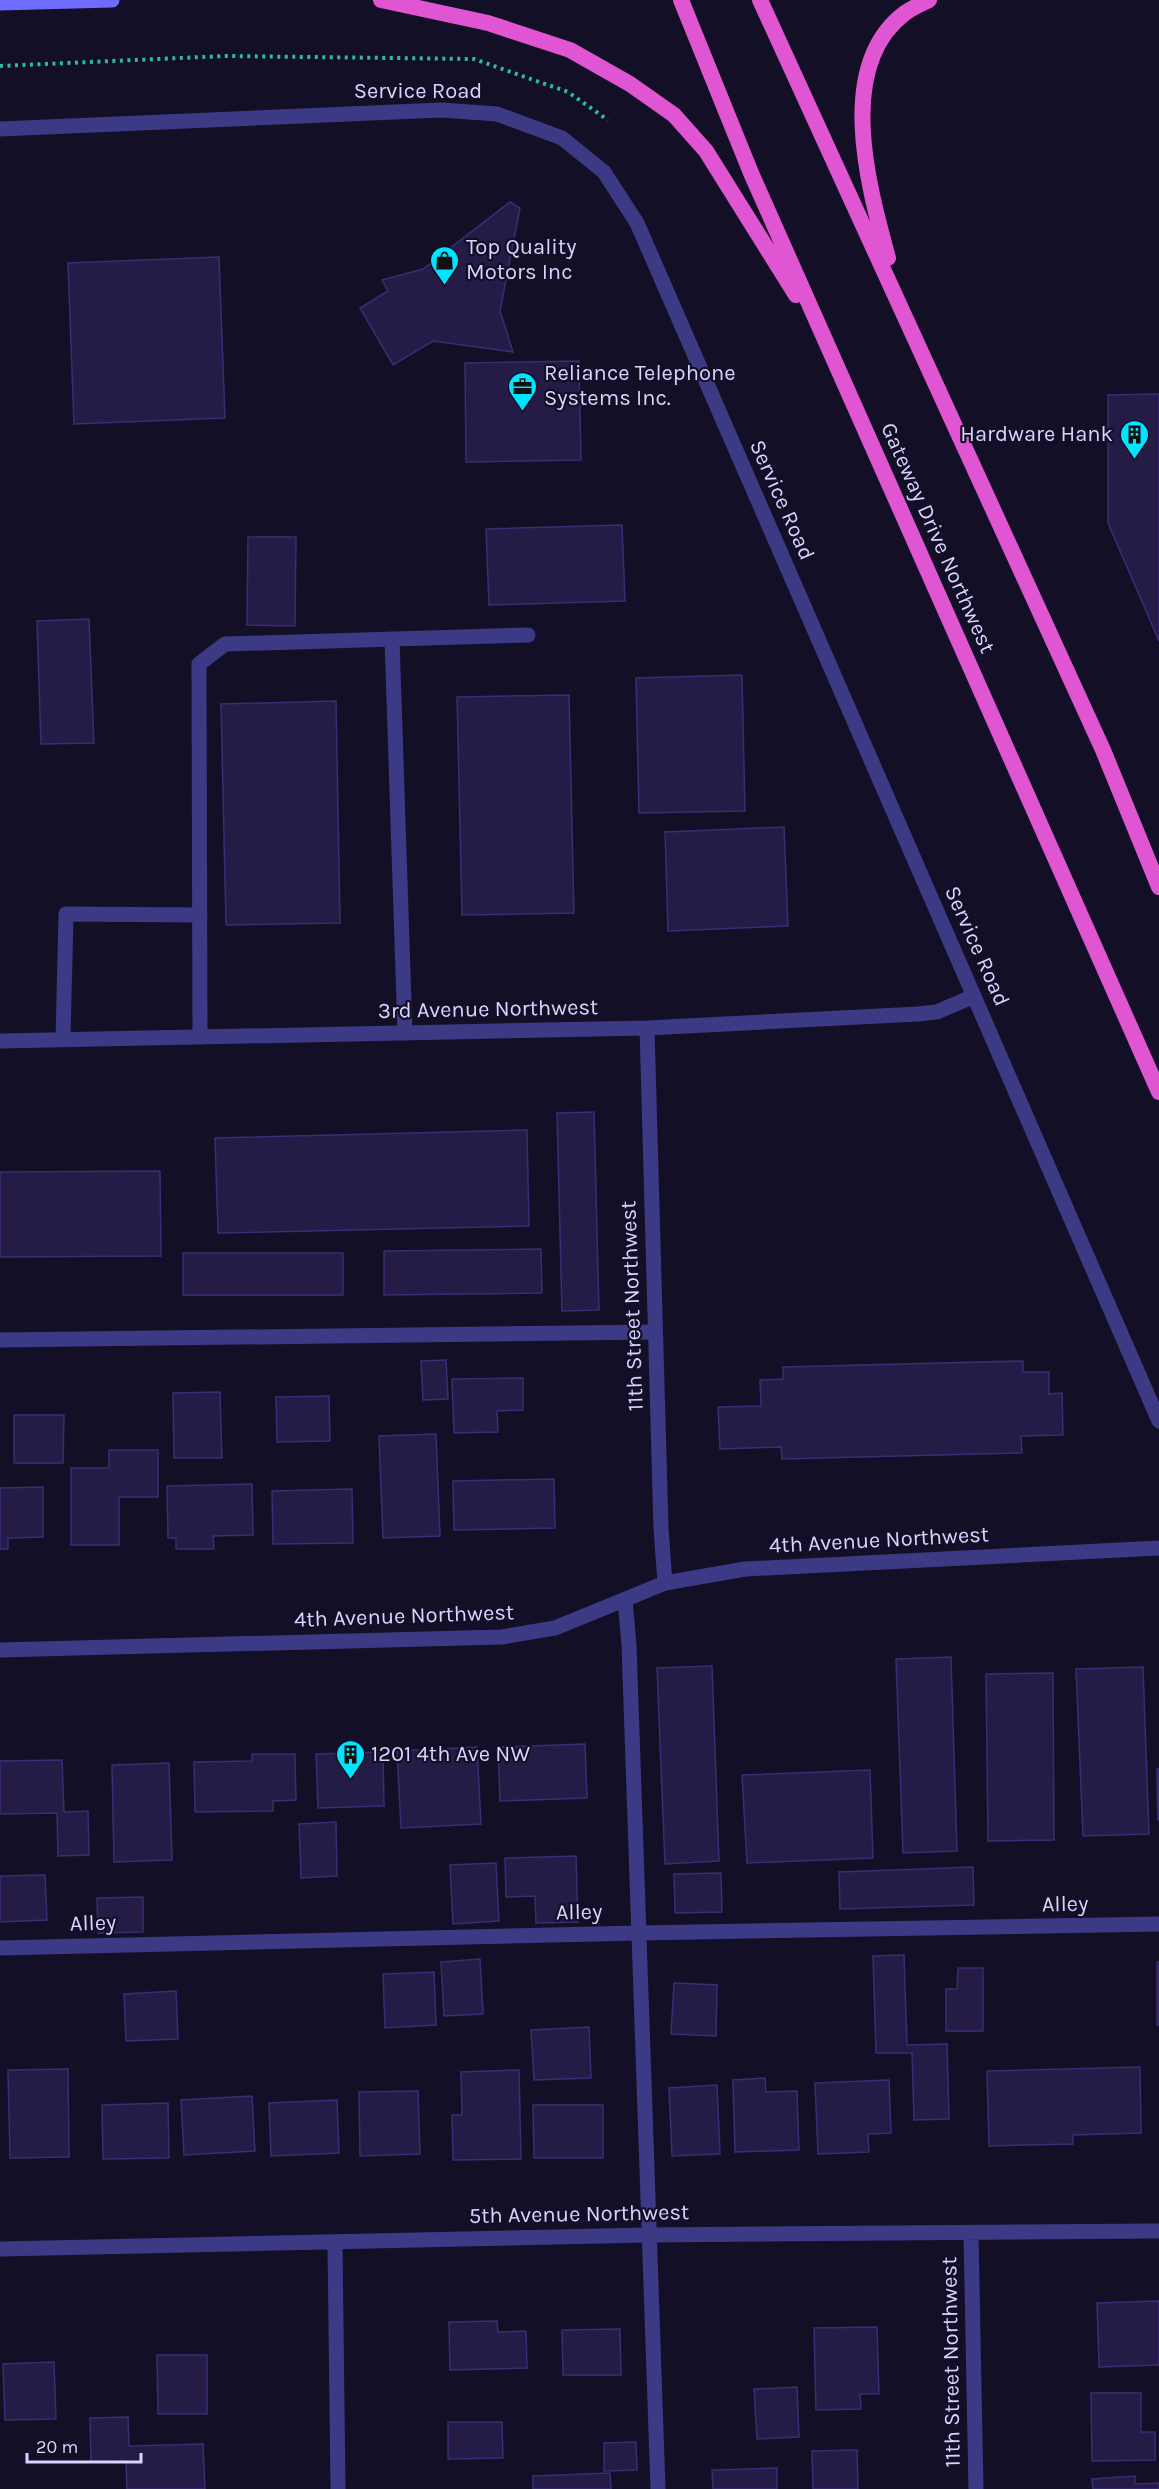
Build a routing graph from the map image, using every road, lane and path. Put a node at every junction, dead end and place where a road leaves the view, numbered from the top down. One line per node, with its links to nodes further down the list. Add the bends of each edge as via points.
1 (112, 0): 6 (main road)
2 (381, 0): 11 (highway, via 488,23 570,50 674,115 706,151)
3 (681, 0): 11 (highway, Gateway Drive Northwest, via 751,173)
4 (760, 0): 10 (highway)
5 (929, 0): 10 (highway, via 904,14 887,32 866,75 862,104 864,149 874,206)
6 (0, 3)
7 (0, 66): 8 (path, via 225,56 474,59 568,92)
8 (608, 120)
9 (0, 129): 16 (street, Service Road, via 442,110 497,114 562,138 604,172 637,223)
10 (902, 308): 14 (highway, via 1103,750)
11 (829, 347): 22 (highway, Gateway Drive Northwest)
12 (528, 635): 13 (street)
13 (392, 639): 15 (street, via 225,644 200,664); 18 (street)
14 (1159, 887)
15 (200, 915): 19 (street); 20 (street, via 66,914)
16 (974, 996): 17 (street, 3rd Avenue Northwest, via 918,1014); 25 (street, Service Road)
17 (647, 1028): 18 (street, 3rd Avenue Northwest); 23 (street, 11th Street Northwest)
18 (405, 1033): 19 (street, 3rd Avenue Northwest)
19 (200, 1037): 20 (street, 3rd Avenue Northwest)
20 (63, 1040): 21 (street, 3rd Avenue Northwest)
21 (0, 1041)
22 (1159, 1092)
23 (655, 1332): 24 (street); 27 (street, 11th Street Northwest)
24 (0, 1341)
25 (1159, 1421)
26 (1159, 1548): 27 (street, 4th Avenue Northwest, via 745,1569)
27 (665, 1583): 28 (street, 4th Avenue Northwest)
28 (625, 1600): 29 (street, 4th Avenue Northwest, via 555,1628 502,1637); 31 (street)
29 (0, 1650)
30 (1159, 1924): 31 (street, Alley)
31 (639, 1933): 32 (street, Alley); 35 (street)
32 (0, 1948)
33 (1159, 2231): 34 (street, 5th Avenue Northwest)
34 (971, 2233): 35 (street, 5th Avenue Northwest); 40 (street, 11th Street Northwest)
35 (648, 2235): 36 (street, 5th Avenue Northwest); 39 (street)
36 (335, 2242): 37 (street, 5th Avenue Northwest); 38 (street)
37 (0, 2249)
38 (338, 2489)
39 (658, 2489)
40 (976, 2489)

